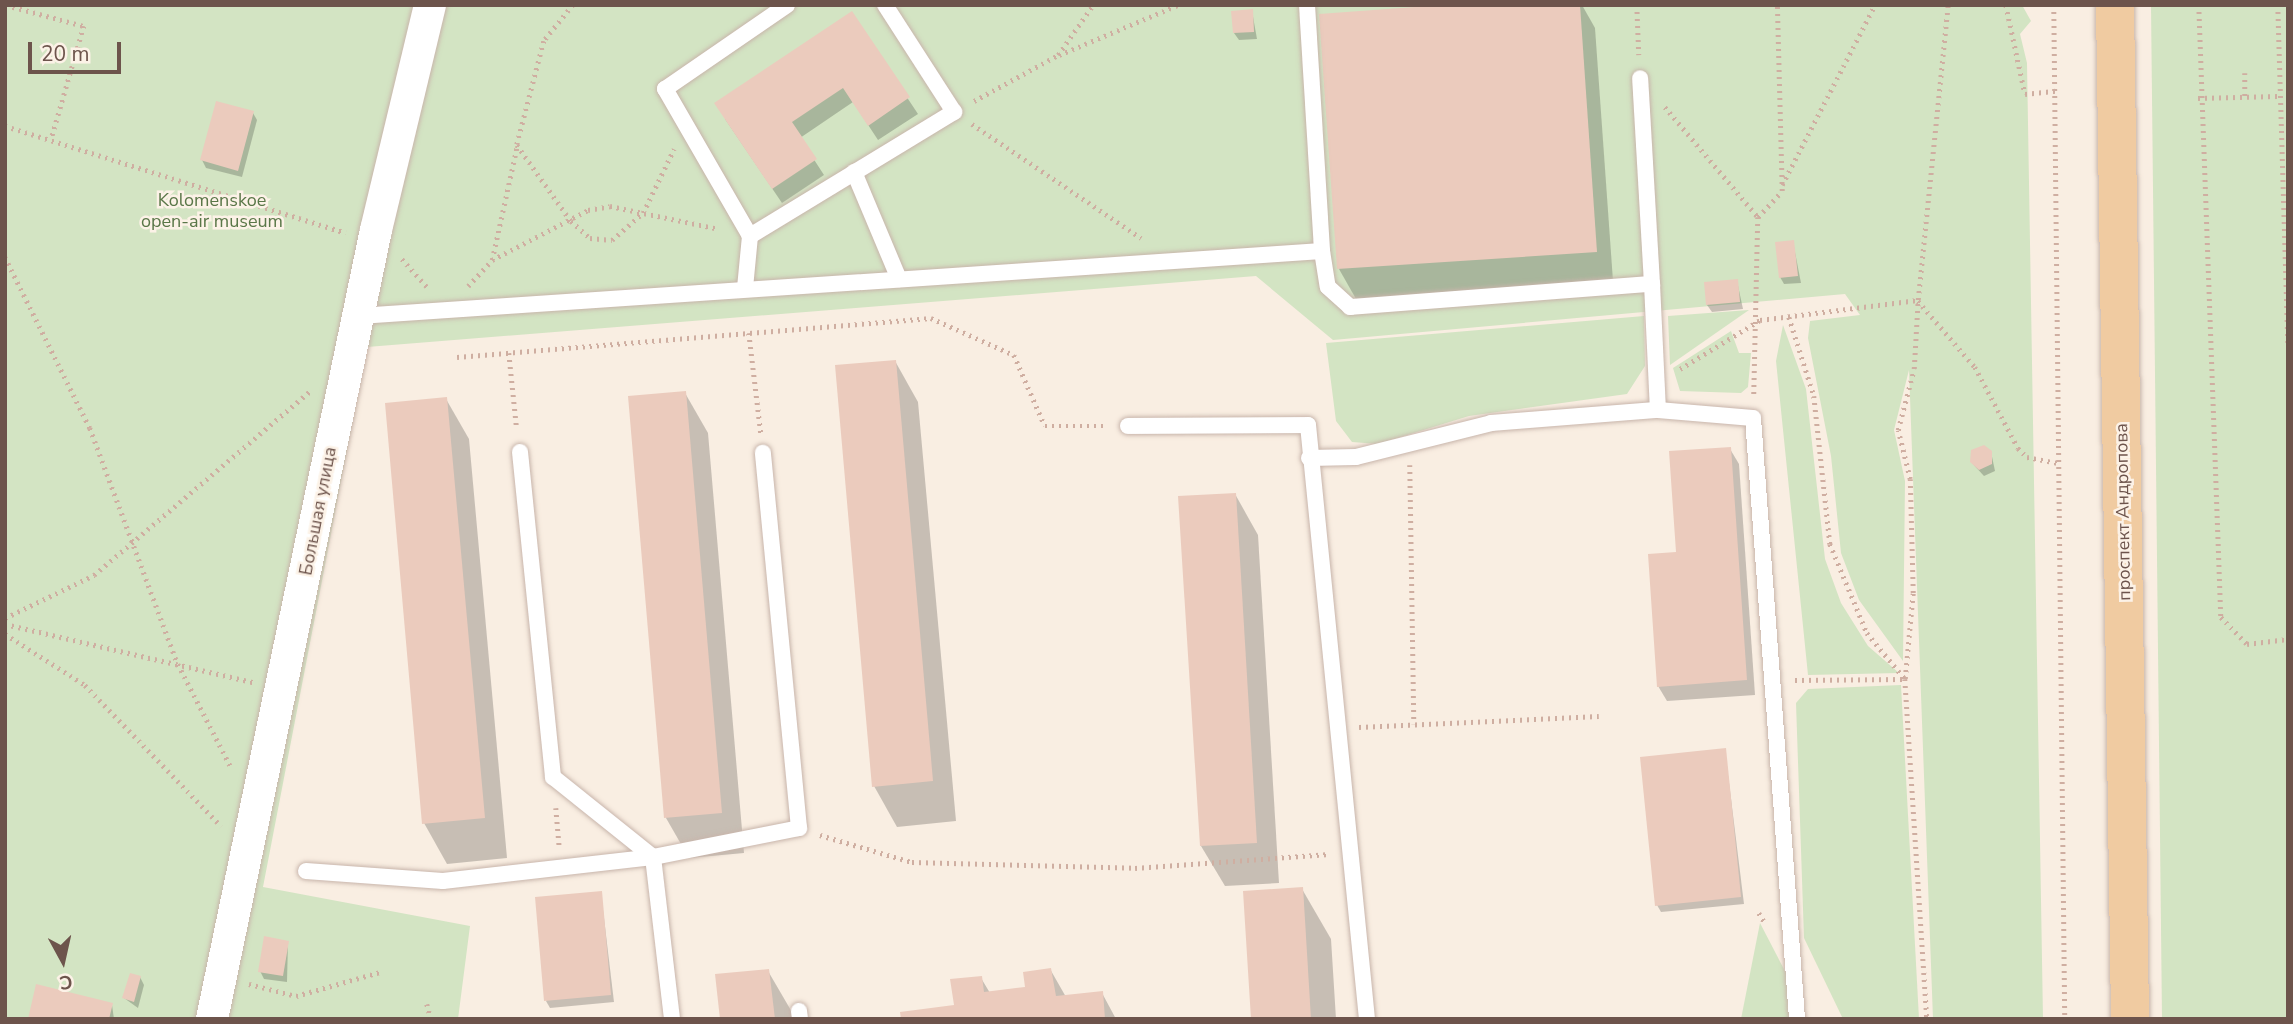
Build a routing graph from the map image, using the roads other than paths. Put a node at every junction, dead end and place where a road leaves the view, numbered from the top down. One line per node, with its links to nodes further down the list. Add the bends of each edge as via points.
1 (430, 5): 13 (street, Большая улица)
2 (787, 5): 8 (lane, via 665,89)
3 (885, 5): 7 (lane, via 954,112)
4 (1307, 5): 9 (lane)
5 (2115, 5): 25 (main road, проспект Андропова)
6 (1640, 78): 11 (lane)
7 (854, 172): 8 (lane); 10 (lane)
8 (750, 236): 12 (lane)
9 (1322, 251): 10 (lane); 11 (lane, via 1328,287 1350,307)
10 (899, 279): 12 (lane)
11 (1652, 284): 14 (lane)
12 (745, 288): 13 (lane)
13 (359, 316): 21 (street, Большая улица)
14 (1658, 410): 18 (lane, via 1491,423 1356,457); 24 (lane, via 1753,418)
15 (1128, 426): 18 (lane, via 1308,425)
16 (520, 452): 19 (lane, via 553,777)
17 (763, 453): 19 (lane, via 799,828)
18 (1310, 458): 23 (lane, via 1354,852)
19 (653, 858): 20 (lane, via 443,881); 22 (lane)
20 (306, 871)
21 (212, 1019)
22 (672, 1019)
23 (1367, 1019)
24 (1797, 1019)
25 (2130, 1019)

